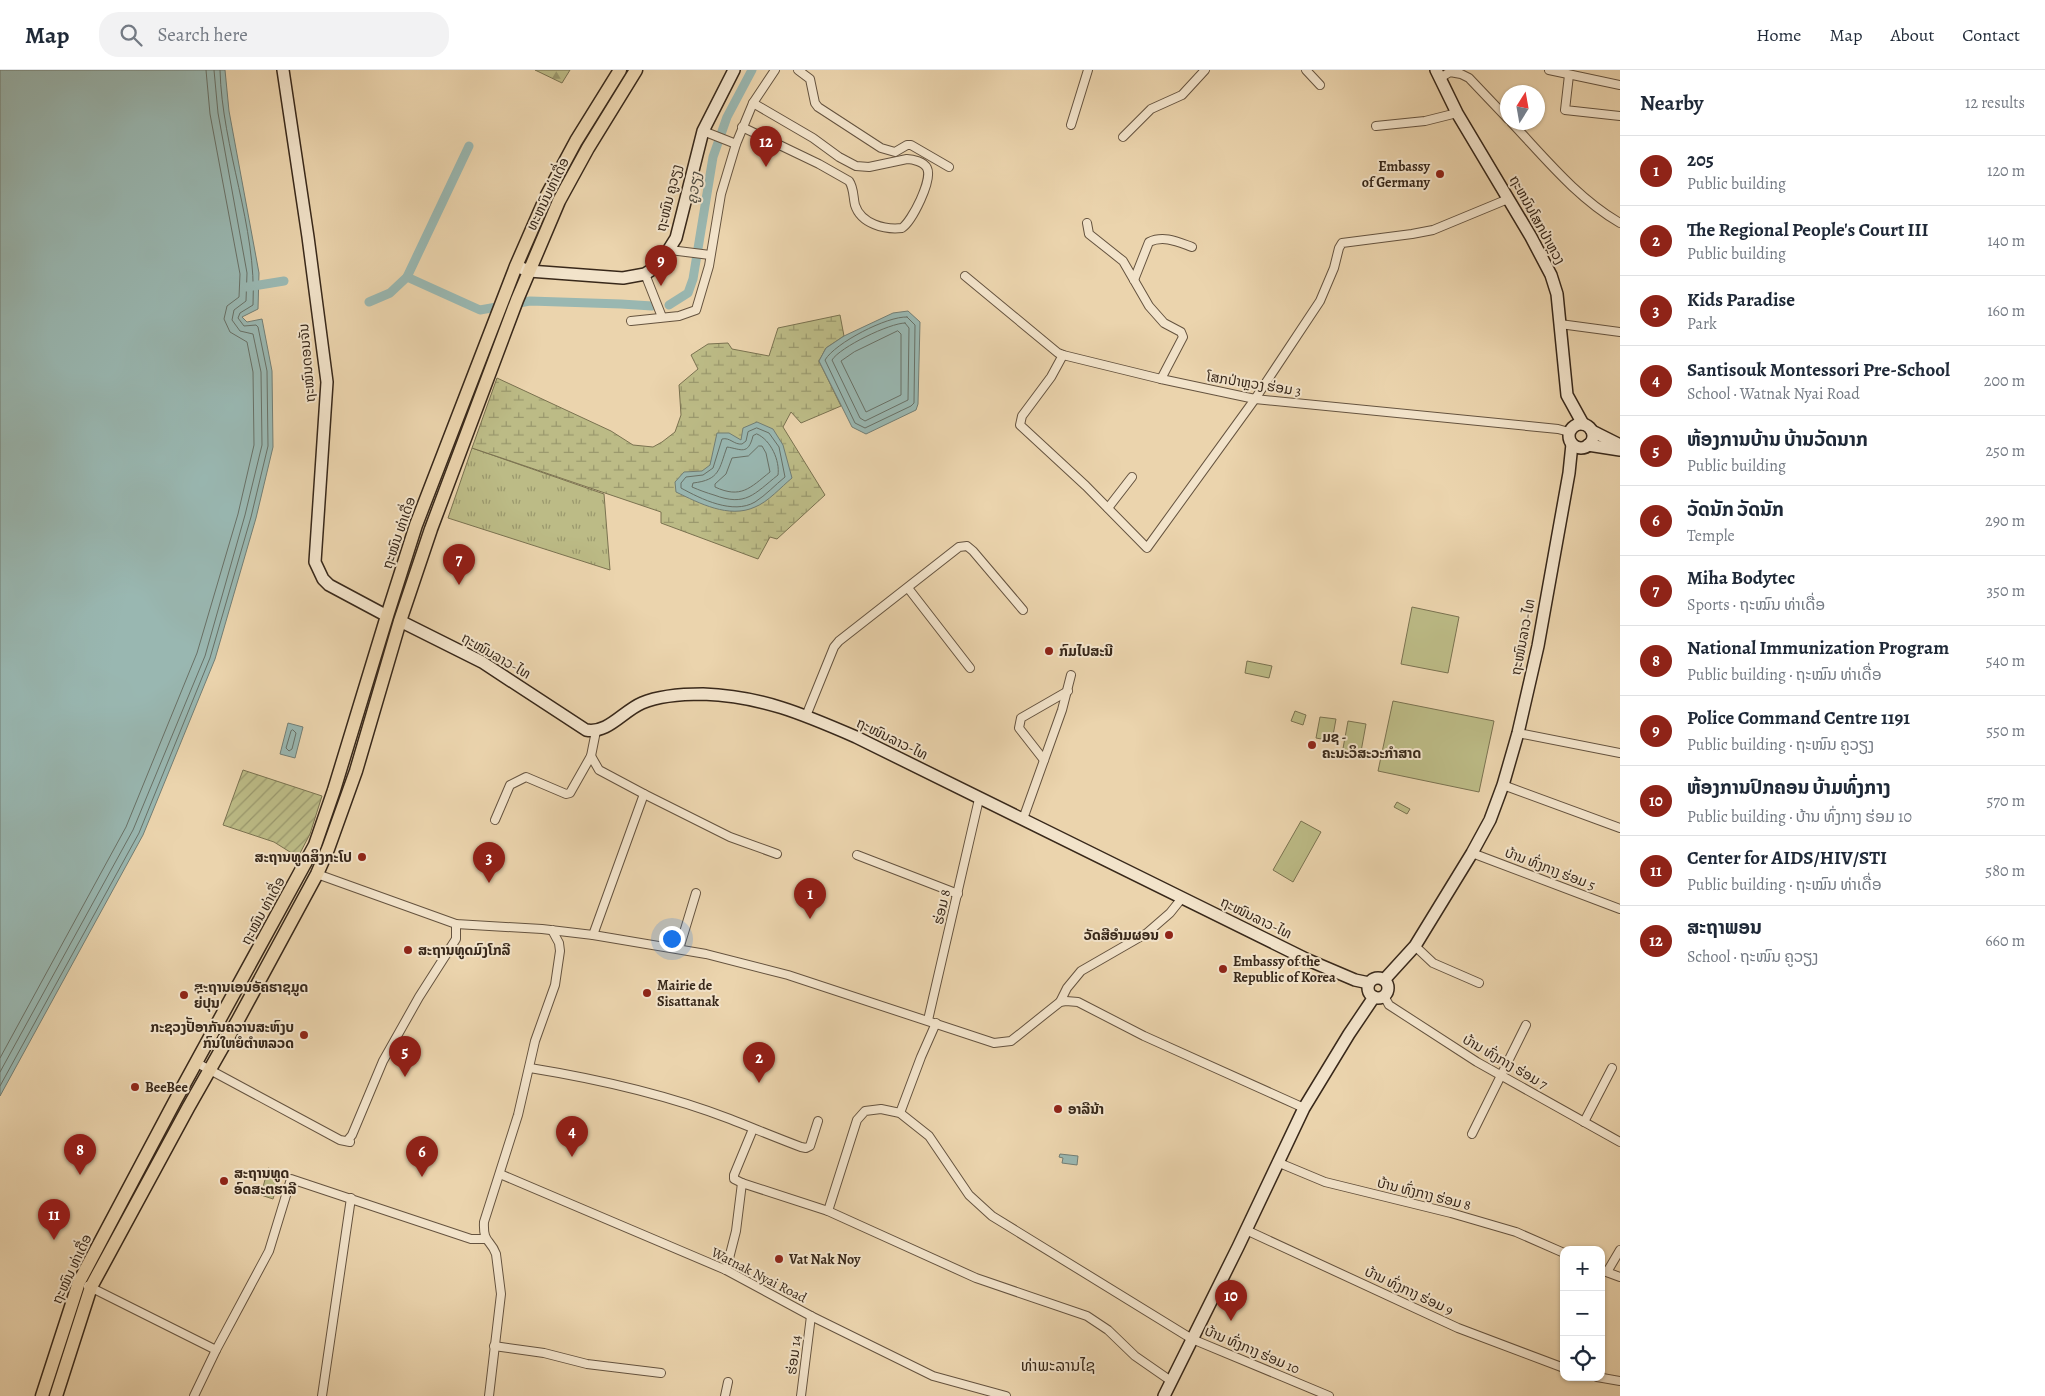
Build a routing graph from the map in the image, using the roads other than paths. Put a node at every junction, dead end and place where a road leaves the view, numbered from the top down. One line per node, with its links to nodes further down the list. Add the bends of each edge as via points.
1 (283, 70): 56 (street, ຖະໝົນດອນຈັນ, via 327,382 315,562 322,579 329,585)
2 (620, 70): 33 (main road, ທະຫນົນທ່າເດື່ອ, via 547,195)
3 (636, 70): 34 (main road, ທະຫນົນທ່າເດື່ອ, via 559,201)
4 (734, 70): 23 (street, ຖະໜົນ ຄູວຽງ)
5 (774, 70): 15 (street)
6 (798, 70): 26 (street, via 810,79 814,103 818,107 881,148 895,152 911,145)
7 (1088, 70): 19 (street)
8 (1205, 70): 24 (street, via 1182,95 1151,109)
9 (1306, 70): 13 (street)
10 (1549, 70): 12 (street)
11 (1438, 74): 16 (street, via 1450,72 1469,78); 17 (street, ຖະຫນົນໂສກປ່າຫຼວງ)
12 (1569, 75): 14 (street); 18 (street, via 1565,110)
13 (1320, 85)
14 (1620, 85)
15 (752, 103): 21 (street); 21 (street, via 856,166 870,167 907,159 926,166 926,184 913,214 902,228 884,228 872,223 857,209 849,181)
16 (1500, 111)
17 (1457, 113): 20 (street, via 1425,121); 27 (street, ຖະຫນົນໂສກປ່າຫຼວງ)
18 (1620, 116)
19 (1071, 125)
20 (1376, 126)
21 (742, 127): 25 (street)
22 (1519, 130): 29 (street, via 1567,181 1602,213)
23 (707, 133): 25 (street); 31 (street, ຖະໜົນ ຄູວຽງ)
24 (1123, 137)
25 (734, 143): 32 (street)
26 (949, 167)
27 (1508, 199): 40 (street, ຖະຫນົນໂສກປ່າຫຼວງ, via 1551,275); 47 (street, via 1433,230 1342,243 1320,301)
28 (1087, 222): 37 (street, via 1089,234 1123,261)
29 (1620, 223)
30 (1192, 247): 37 (street, via 1157,238 1150,242)
31 (674, 250): 32 (street); 35 (street, ຖະໜົນ ຄູວຽງ, via 660,265)
32 (707, 254): 38 (street, via 709,266 696,310)
33 (516, 266): 34 (street, ຖະໜົນ ຄູວຽງ); 42 (main road, ທະຫນົນທ່າເດື່ອ)
34 (529, 271): 35 (street, ຖະໜົນ ຄູວຽງ, via 623,278); 43 (main road, ທະຫນົນທ່າເດື່ອ)
35 (645, 274): 38 (street)
36 (965, 276): 44 (street, ໂສກປ່າຫຼວງ ຮ່ອມ 3)
37 (1134, 280): 45 (street, via 1149,306 1183,337)
38 (662, 317): 39 (street)
39 (631, 321)
40 (1560, 324): 41 (street); 46 (street, ຖະຫນົນໂສກປ່າຫຼວງ)
41 (1620, 332)
42 (491, 333): 56 (main road, ຖະໝົນ ທ່າເດື່ອ, via 416,525)
43 (503, 339): 57 (main road, ຖະໝົນ ທ່າເດື່ອ)
44 (1063, 355): 45 (street, ໂສກປ່າຫຼວງ ຮ່ອມ 3); 53 (street, via 1022,416 1020,425)
45 (1161, 379): 47 (street, ໂສກປ່າຫຼວງ ຮ່ອມ 3)
46 (1567, 395): 48 (street, ຖະຫນົນໂສກປ່າຫຼວງ); 49 (street)
47 (1255, 400): 49 (street, ໂສກປ່າຫຼວງ ຮ່ອມ 3, via 1558,430); 53 (street, via 1147,548)
48 (1588, 428): 49 (street, via 1576,425); 49 (street, ຖະໜົນລາວ-ໄທ, via 1592,439); 50 (street)
49 (1576, 439): 51 (street); 63 (street, ຖະໜົນລາວ-ໄທ, via 1538,646)
50 (1620, 445)
51 (1620, 450)
52 (1132, 477): 53 (street)
53 (1108, 508)
54 (908, 588): 55 (street, via 959,547 967,546); 58 (street); 61 (street, via 834,647)
55 (1023, 610)
56 (387, 616): 57 (main road); 76 (main road, ຖະໝົນ ທ່າເດື່ອ, via 326,816)
57 (400, 621): 62 (street, ຖະໜົນລາວ-ໄທ, via 482,662 581,728); 77 (main road, ຖະໝົນ ທ່າເດື່ອ, via 356,771)
58 (970, 668)
59 (1071, 675): 60 (street)
60 (1068, 691): 66 (street); 66 (street, via 1021,718 1020,728)
61 (806, 716): 62 (street, ຖະໜົນລາວ-ໄທ, via 732,695 683,694 642,703); 69 (street, ຖະໜົນລາວ-ໄທ, via 856,737)
62 (596, 731): 65 (street)
63 (1518, 733): 64 (street); 67 (street, ຖະໜົນລາວ-ໄທ)
64 (1620, 753)
65 (590, 756): 68 (street, via 599,770); 70 (street, via 570,794 526,777 510,785)
66 (1044, 760): 71 (street)
67 (1503, 785): 72 (street); 73 (street, ຖະໜົນລາວ-ໄທ, via 1490,820)
68 (644, 794): 74 (street, via 730,837); 84 (street)
69 (979, 799): 71 (street, ຖະໜົນລາວ-ໄທ); 79 (street, ຮ່ອມ 8)
70 (495, 820)
71 (1022, 820): 80 (street, ຖະໜົນລາວ-ໄທ)
72 (1620, 828)
73 (1472, 853): 81 (street, ບ້ານ ທົ່ງກາງ ຮ່ອມ 5); 86 (street, ຖະໜົນລາວ-ໄທ)
74 (777, 854)
75 (858, 855): 79 (street)
76 (304, 868): 77 (main road); 85 (main road, ຖະໝົນ ທ່າເດື່ອ)
77 (317, 874): 82 (street); 87 (main road, ຖະໝົນ ທ່າເດື່ອ)
78 (696, 893): 88 (street)
79 (958, 894): 94 (street, ຮ່ອມ 8)
80 (1182, 898): 90 (street, ຖະໜົນລາວ-ໄທ, via 1308,960); 93 (street, via 1147,933 1081,971)
81 (1620, 909)
82 (456, 924): 83 (street); 99 (street, via 456,939 384,1061 350,1142 340,1140)
83 (552, 930): 84 (street); 97 (street, via 559,943 555,985 535,1041)
84 (593, 934): 88 (street)
85 (264, 940): 87 (main road); 96 (main road, ຖະໝົນ ທ່າເດື່ອ)
86 (1415, 946): 89 (street, ຖະໜົນລາວ-ໄທ); 91 (street, via 1433,963)
87 (277, 948): 99 (main road, ຖະໝົນ ທ່າເດື່ອ)
88 (679, 949): 94 (street, via 788,975)
89 (1384, 980): 90 (street, via 1376,978); 92 (street, via 1388,988)
90 (1369, 983): 92 (street, via 1369,993)
91 (1479, 983)
92 (1379, 997): 100 (street, ບ້ານ ທົ່ງກາງ ຮ່ອມ 7); 101 (street, via 1349,1034)
93 (1060, 1002): 94 (street, via 1005,1042 994,1043); 101 (street, via 1078,1002 1144,1036)
94 (932, 1022): 102 (street, ຮ່ອມ 8)
95 (1526, 1026): 100 (street)
96 (197, 1063): 99 (street); 121 (main road, ຖະໝົນ ທ່າເດື່ອ)
97 (530, 1068): 105 (street, via 648,1092); 109 (street)
98 (1612, 1068): 104 (street)
99 (210, 1070): 122 (main road, ຖະໝົນ ທ່າເດື່ອ)
100 (1500, 1074): 104 (street, ບ້ານ ທົ່ງກາງ ຮ່ອມ 7); 106 (street)
101 (1304, 1108): 108 (street)
102 (900, 1113): 112 (street, via 881,1108 865,1112 857,1120); 124 (street, ບ້ານ ທົ່ງກາງ ຮ່ອມ 10, via 929,1136 969,1195 992,1216)
103 (818, 1121): 105 (street, via 810,1146 806,1148)
104 (1584, 1122): 107 (street, ບ້ານ ທົ່ງກາງ ຮ່ອມ 7)
105 (753, 1129): 110 (street, via 734,1175 734,1179)
106 (1472, 1134)
107 (1620, 1142)
108 (1277, 1162): 113 (street); 116 (street, ບ້ານ ທົ່ງກາງ ຮ່ອມ 8, via 1325,1182 1516,1232)
109 (500, 1174): 114 (street, via 486,1201); 117 (street, Watnak Nyai Road)
110 (742, 1183): 112 (street); 117 (street, via 736,1231)
111 (351, 1198): 114 (street, via 471,1239); 126 (street, via 291,1179 269,1251); 137 (street)
112 (828, 1211): 130 (street, via 976,1278 1087,1316 1108,1330 1141,1361)
113 (1246, 1230): 124 (street); 127 (street, ບ້ານ ທົ່ງກາງ ຮ່ອມ 9, via 1458,1328)
114 (485, 1239): 125 (street, via 496,1254 501,1294)
115 (1620, 1250): 118 (street)
116 (1560, 1251)
117 (726, 1270): 123 (street, Watnak Nyai Road)
118 (1605, 1270)
119 (1605, 1271): 120 (street)
120 (1620, 1277)
121 (79, 1282): 122 (street); 134 (main road, ຖະໝົນ ທ່າເດື່ອ)
122 (91, 1288): 126 (street); 135 (main road, ຖະໝົນ ທ່າເດື່ອ)
123 (811, 1316): 133 (street, Watnak Nyai Road, via 933,1376); 140 (street, ຮ່ອມ 14)
124 (1192, 1339): 130 (street); 142 (street, ບ້ານ ທົ່ງກາງ ຮ່ອມ 10)
125 (494, 1346): 128 (street, via 544,1353 587,1364); 138 (street)
126 (216, 1350): 136 (street)
127 (1560, 1366)
128 (661, 1373)
129 (1605, 1378): 131 (street)
130 (1171, 1381): 141 (street)
131 (1620, 1381)
132 (728, 1382): 139 (street)
133 (1002, 1395)
134 (42, 1396)
135 (56, 1396)
136 (194, 1396)
137 (322, 1396)
138 (489, 1396)
139 (725, 1396)
140 (801, 1396)
141 (1164, 1396)
142 (1329, 1396)

